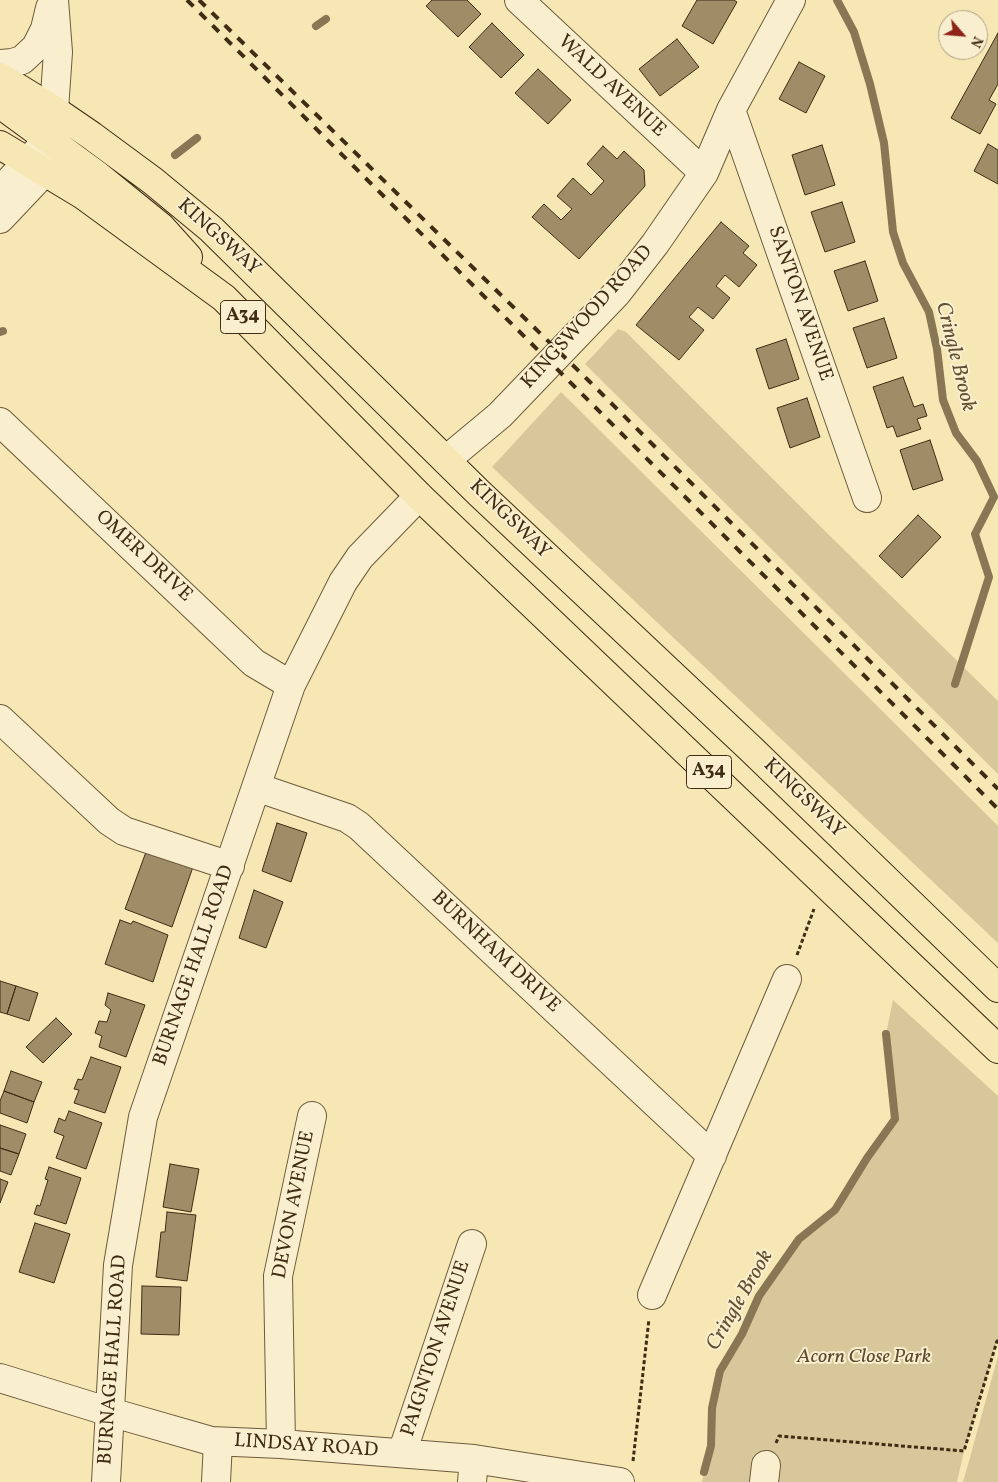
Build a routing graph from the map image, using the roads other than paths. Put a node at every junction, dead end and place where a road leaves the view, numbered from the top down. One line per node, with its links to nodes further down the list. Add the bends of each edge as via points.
1 (53, 0): 4 (street, via 36,47 22,60); 7 (street, via 58,52)
2 (518, 0): 12 (street, WALD AVENUE)
3 (791, 0): 8 (street, KINGSWOOD ROAD)
4 (0, 64)
5 (0, 77): 7 (highway, KINGSWAY / A34)
6 (0, 104): 9 (highway, KINGSWAY / A34)
7 (54, 110): 9 (street); 17 (highway, KINGSWAY / A34, via 153,181 211,229)
8 (730, 110): 12 (street, KINGSWOOD ROAD); 19 (street, SANTON AVENUE)
9 (49, 139): 11 (street); 15 (highway, KINGSWAY / A34, via 161,227)
10 (0, 146): 11 (highway, KINGSWAY / A34)
11 (34, 166): 13 (street); 14 (street, via 36,182); 15 (highway, KINGSWAY / A34, via 83,195)
12 (704, 173): 17 (street, KINGSWOOD ROAD, via 617,293 500,415)
13 (0, 190)
14 (0, 219)
15 (224, 298): 18 (highway, KINGSWAY / A34)
16 (0, 422): 20 (street, OMER DRIVE, via 254,663)
17 (446, 460): 25 (highway, KINGSWAY / A34)
18 (419, 496): 20 (street, BURNAGE HALL ROAD, via 360,557 343,582); 26 (highway, KINGSWAY / A34)
19 (867, 498)
20 (291, 685): 22 (street, BURNAGE HALL ROAD)
21 (0, 719): 23 (street, via 109,821 139,836)
22 (256, 787): 23 (street, BURNAGE HALL ROAD); 28 (street, BURNHAM DRIVE, via 347,818 358,826)
23 (230, 866): 32 (street, BURNAGE HALL ROAD, via 143,1118 118,1265)
24 (787, 979): 28 (street)
25 (998, 988)
26 (998, 1049)
27 (312, 1116): 34 (street, DEVON AVENUE, via 278,1276)
28 (712, 1156): 30 (street)
29 (472, 1244): 35 (street, PAIGNTON AVENUE)
30 (652, 1295)
31 (0, 1378): 32 (street, LINDSAY ROAD)
32 (110, 1412): 33 (street, LINDSAY ROAD); 38 (street, BURNAGE HALL ROAD)
33 (218, 1442): 34 (street, LINDSAY ROAD); 39 (street)
34 (281, 1444): 35 (street, LINDSAY ROAD)
35 (402, 1453): 36 (street, LINDSAY ROAD)
36 (473, 1470): 37 (street, LINDSAY ROAD)
37 (627, 1472)
38 (106, 1482)
39 (216, 1482)

